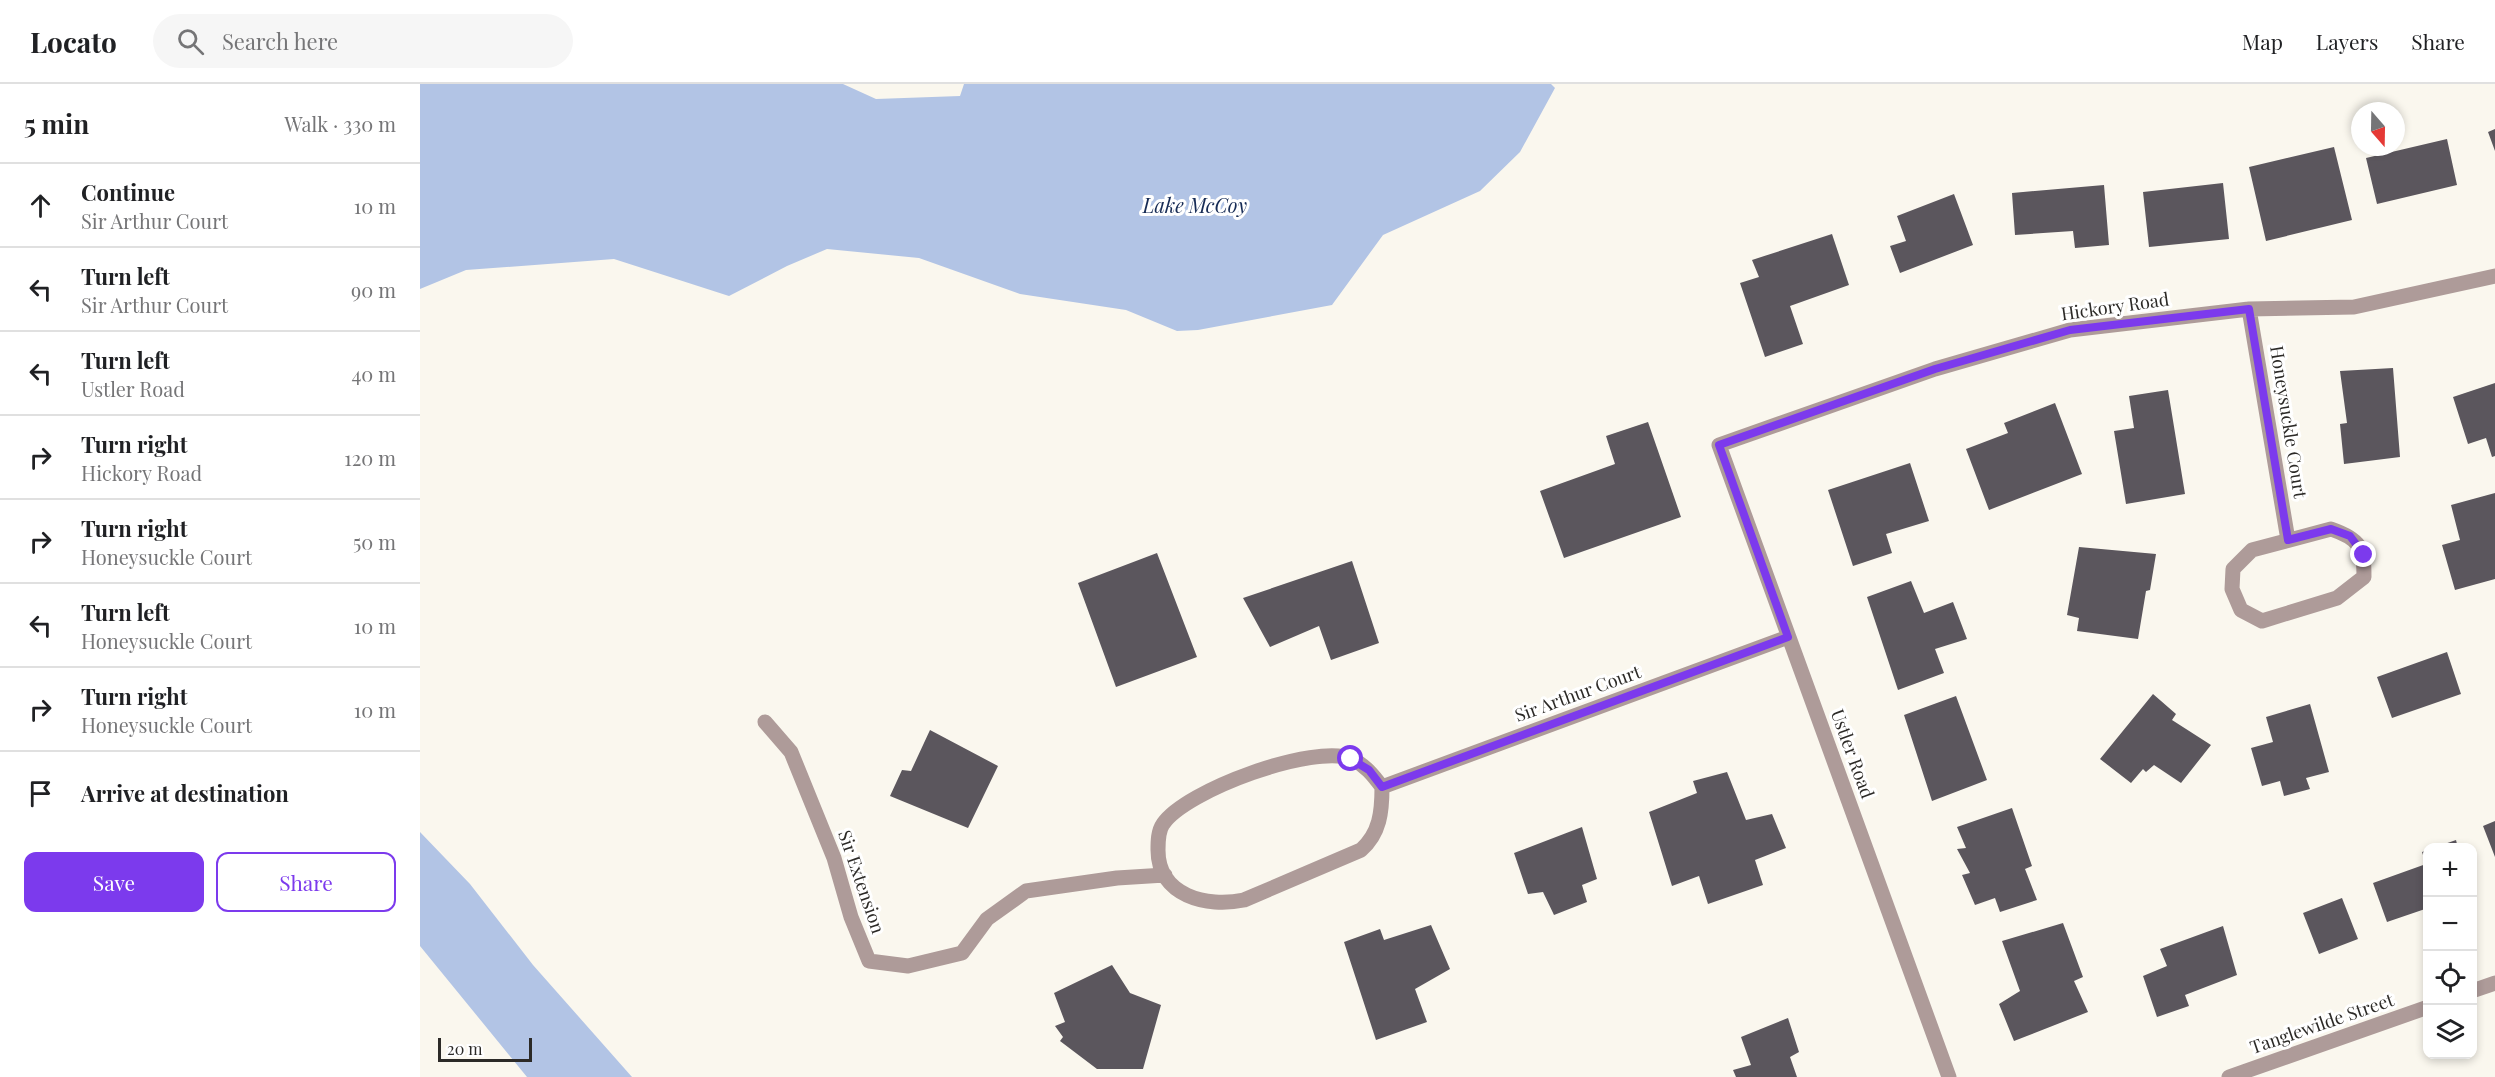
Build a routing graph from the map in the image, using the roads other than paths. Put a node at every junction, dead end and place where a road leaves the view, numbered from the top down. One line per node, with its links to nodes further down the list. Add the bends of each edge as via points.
1 (2495, 276): 2 (street, Hickory Road, via 2354,307)
2 (2249, 309): 3 (street, Hickory Road, via 2070,330 1935,369); 4 (street, Honeysuckle Court)
3 (1719, 445): 5 (street, Ustler Road)
4 (2288, 540): 4 (street, via 2252,550 2233,569 2232,589 2241,610 2262,621 2337,598 2364,577 2364,555 2350,536 2331,529)
5 (1788, 637): 7 (street, Sir Arthur Court); 12 (street, Ustler Road)
6 (765, 722): 8 (street, Sir Extension, via 791,752 834,858 869,961 908,966 962,953 987,919 1026,891)
7 (1382, 787): 8 (street, via 1379,824 1371,841 1361,850 1252,897 1208,903 1176,890); 8 (street, via 1369,770 1351,759 1334,755 1309,757 1220,785 1193,797 1173,811 1161,826 1158,856)
8 (1165, 875)
9 (2495, 983): 10 (street)
10 (2477, 989)
11 (2423, 1008): 13 (street, Tanglewilde Street)
12 (1949, 1077)
13 (2229, 1077)

